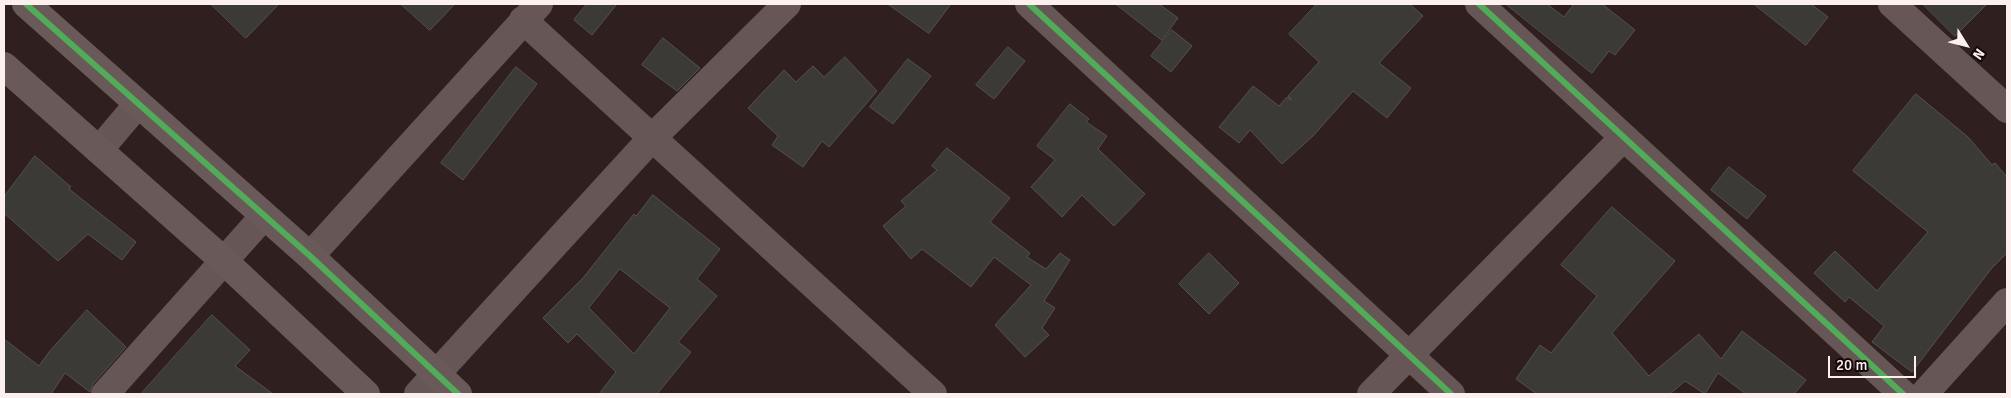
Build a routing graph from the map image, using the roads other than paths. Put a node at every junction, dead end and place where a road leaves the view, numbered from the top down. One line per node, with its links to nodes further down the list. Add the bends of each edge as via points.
1 (26, 4): 8 (street)
2 (787, 4): 11 (street)
3 (1029, 4): 17 (street)
4 (1479, 4): 10 (street)
5 (1892, 4): 9 (street)
6 (531, 12): 11 (street); 14 (street)
7 (4, 66): 12 (street)
8 (138, 104): 12 (street); 13 (street)
9 (2007, 109)
10 (1623, 138): 17 (street); 26 (street)
11 (651, 139): 18 (street); 23 (street)
12 (99, 150): 15 (street)
13 (264, 216): 14 (street); 15 (street)
14 (310, 256): 18 (street)
15 (224, 261): 19 (street); 20 (street)
16 (2007, 302): 27 (street)
17 (1410, 356): 24 (street); 25 (street)
18 (437, 375): 21 (street); 22 (street)
19 (105, 394)
20 (366, 394)
21 (418, 394)
22 (458, 394)
23 (932, 394)
24 (1371, 394)
25 (1451, 394)
26 (1903, 394)
27 (1924, 394)

